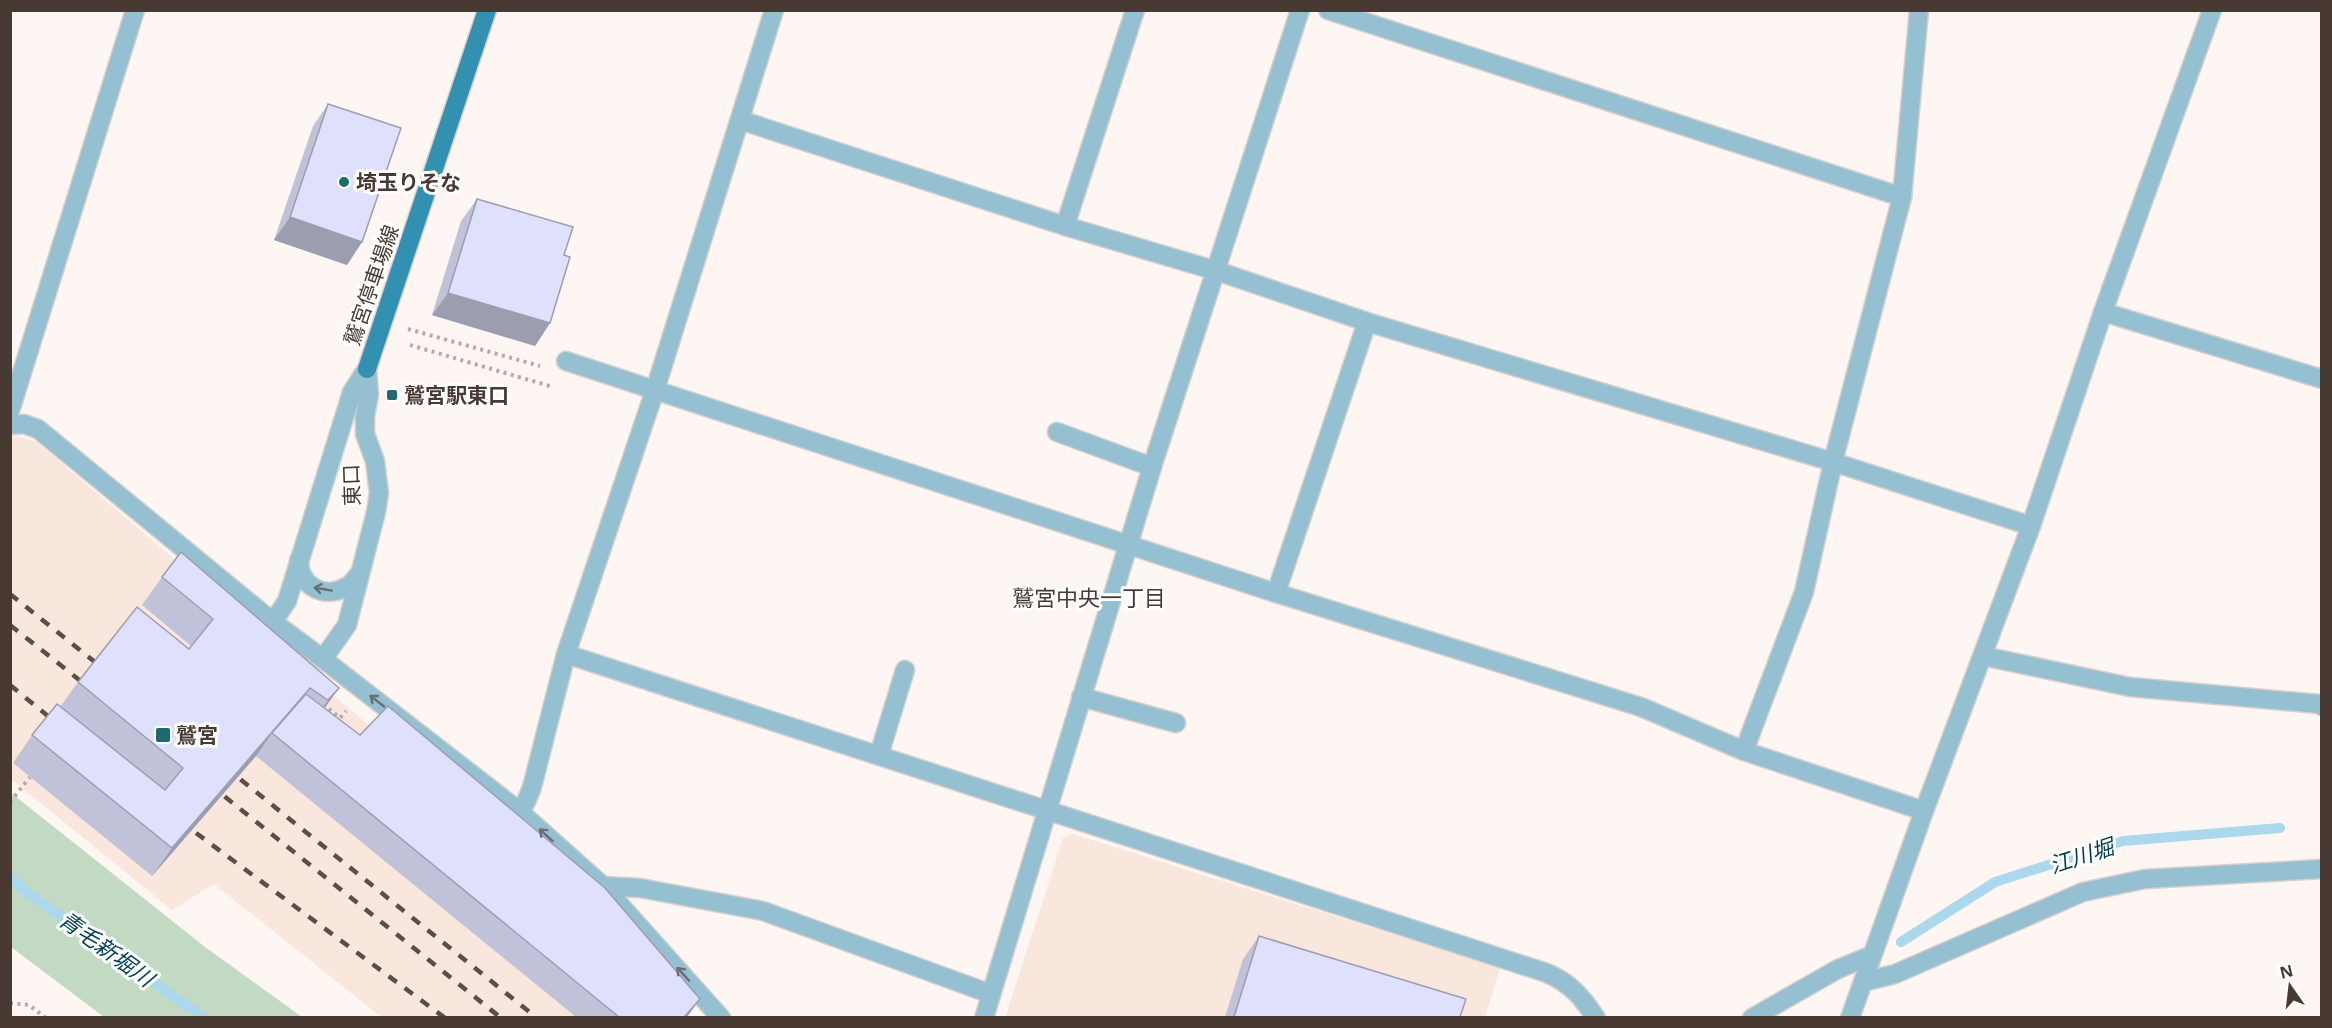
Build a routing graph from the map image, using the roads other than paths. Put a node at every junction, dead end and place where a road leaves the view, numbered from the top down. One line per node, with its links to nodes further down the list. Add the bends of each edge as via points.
1 (135, 10): 19 (street)
2 (487, 10): 16 (main road, 鷲宮停車場線)
3 (774, 10): 9 (street)
4 (1135, 10): 11 (street)
5 (1300, 10): 12 (street)
6 (1328, 10): 10 (street)
7 (1919, 10): 10 (street)
8 (2212, 10): 13 (street)
9 (740, 120): 11 (street); 18 (street)
10 (1902, 197): 22 (street)
11 (1065, 226): 12 (street)
12 (1217, 271): 14 (street); 23 (street)
13 (2103, 312): 17 (street); 24 (street)
14 (1367, 322): 22 (street); 28 (street)
15 (566, 361): 18 (street)
16 (367, 369): 26 (street, 東口, via 352,392); 27 (street, 東口, via 365,434 375,461 379,493)
17 (2322, 379)
18 (655, 390): 25 (street); 30 (street)
19 (10, 411)
20 (10, 425): 29 (street, via 38,429)
21 (1057, 432): 23 (street)
22 (1833, 462): 24 (street); 37 (street, via 1804,592)
23 (1152, 467): 25 (street)
24 (2031, 526): 31 (street)
25 (1129, 543): 28 (street); 34 (street)
26 (299, 558): 27 (street, one-way to 26, via 338,591 316,590 305,582); 29 (street, 東口, via 286,601)
27 (360, 573): 32 (street, 東口, via 347,625)
28 (1276, 593): 37 (street, via 1641,707)
29 (273, 622): 32 (street)
30 (566, 654): 38 (street); 40 (street, via 532,787)
31 (1983, 656): 35 (street, via 2130,687); 41 (street)
32 (323, 659): 40 (street, one-way to 32)
33 (905, 670): 38 (street)
34 (1082, 697): 36 (street); 39 (street)
35 (2322, 706)
36 (1176, 723)
37 (1744, 751): 41 (street)
38 (879, 755): 39 (street)
39 (1046, 810): 46 (street); 49 (street, via 1547,973 1564,981 1582,997)
40 (519, 811): 43 (street, one-way to 40)
41 (1924, 811): 44 (street)
42 (2322, 869): 45 (street, via 2145,879 2083,892 1895,974)
43 (603, 886): 46 (street, via 640,888 763,910); 47 (street, one-way to 43)
44 (1870, 956): 45 (street); 50 (street, via 1838,969)
45 (1863, 982): 51 (street)
46 (991, 994): 48 (street)
47 (721, 1017)
48 (984, 1017)
49 (1596, 1017)
50 (1752, 1017)
51 (1850, 1017)

